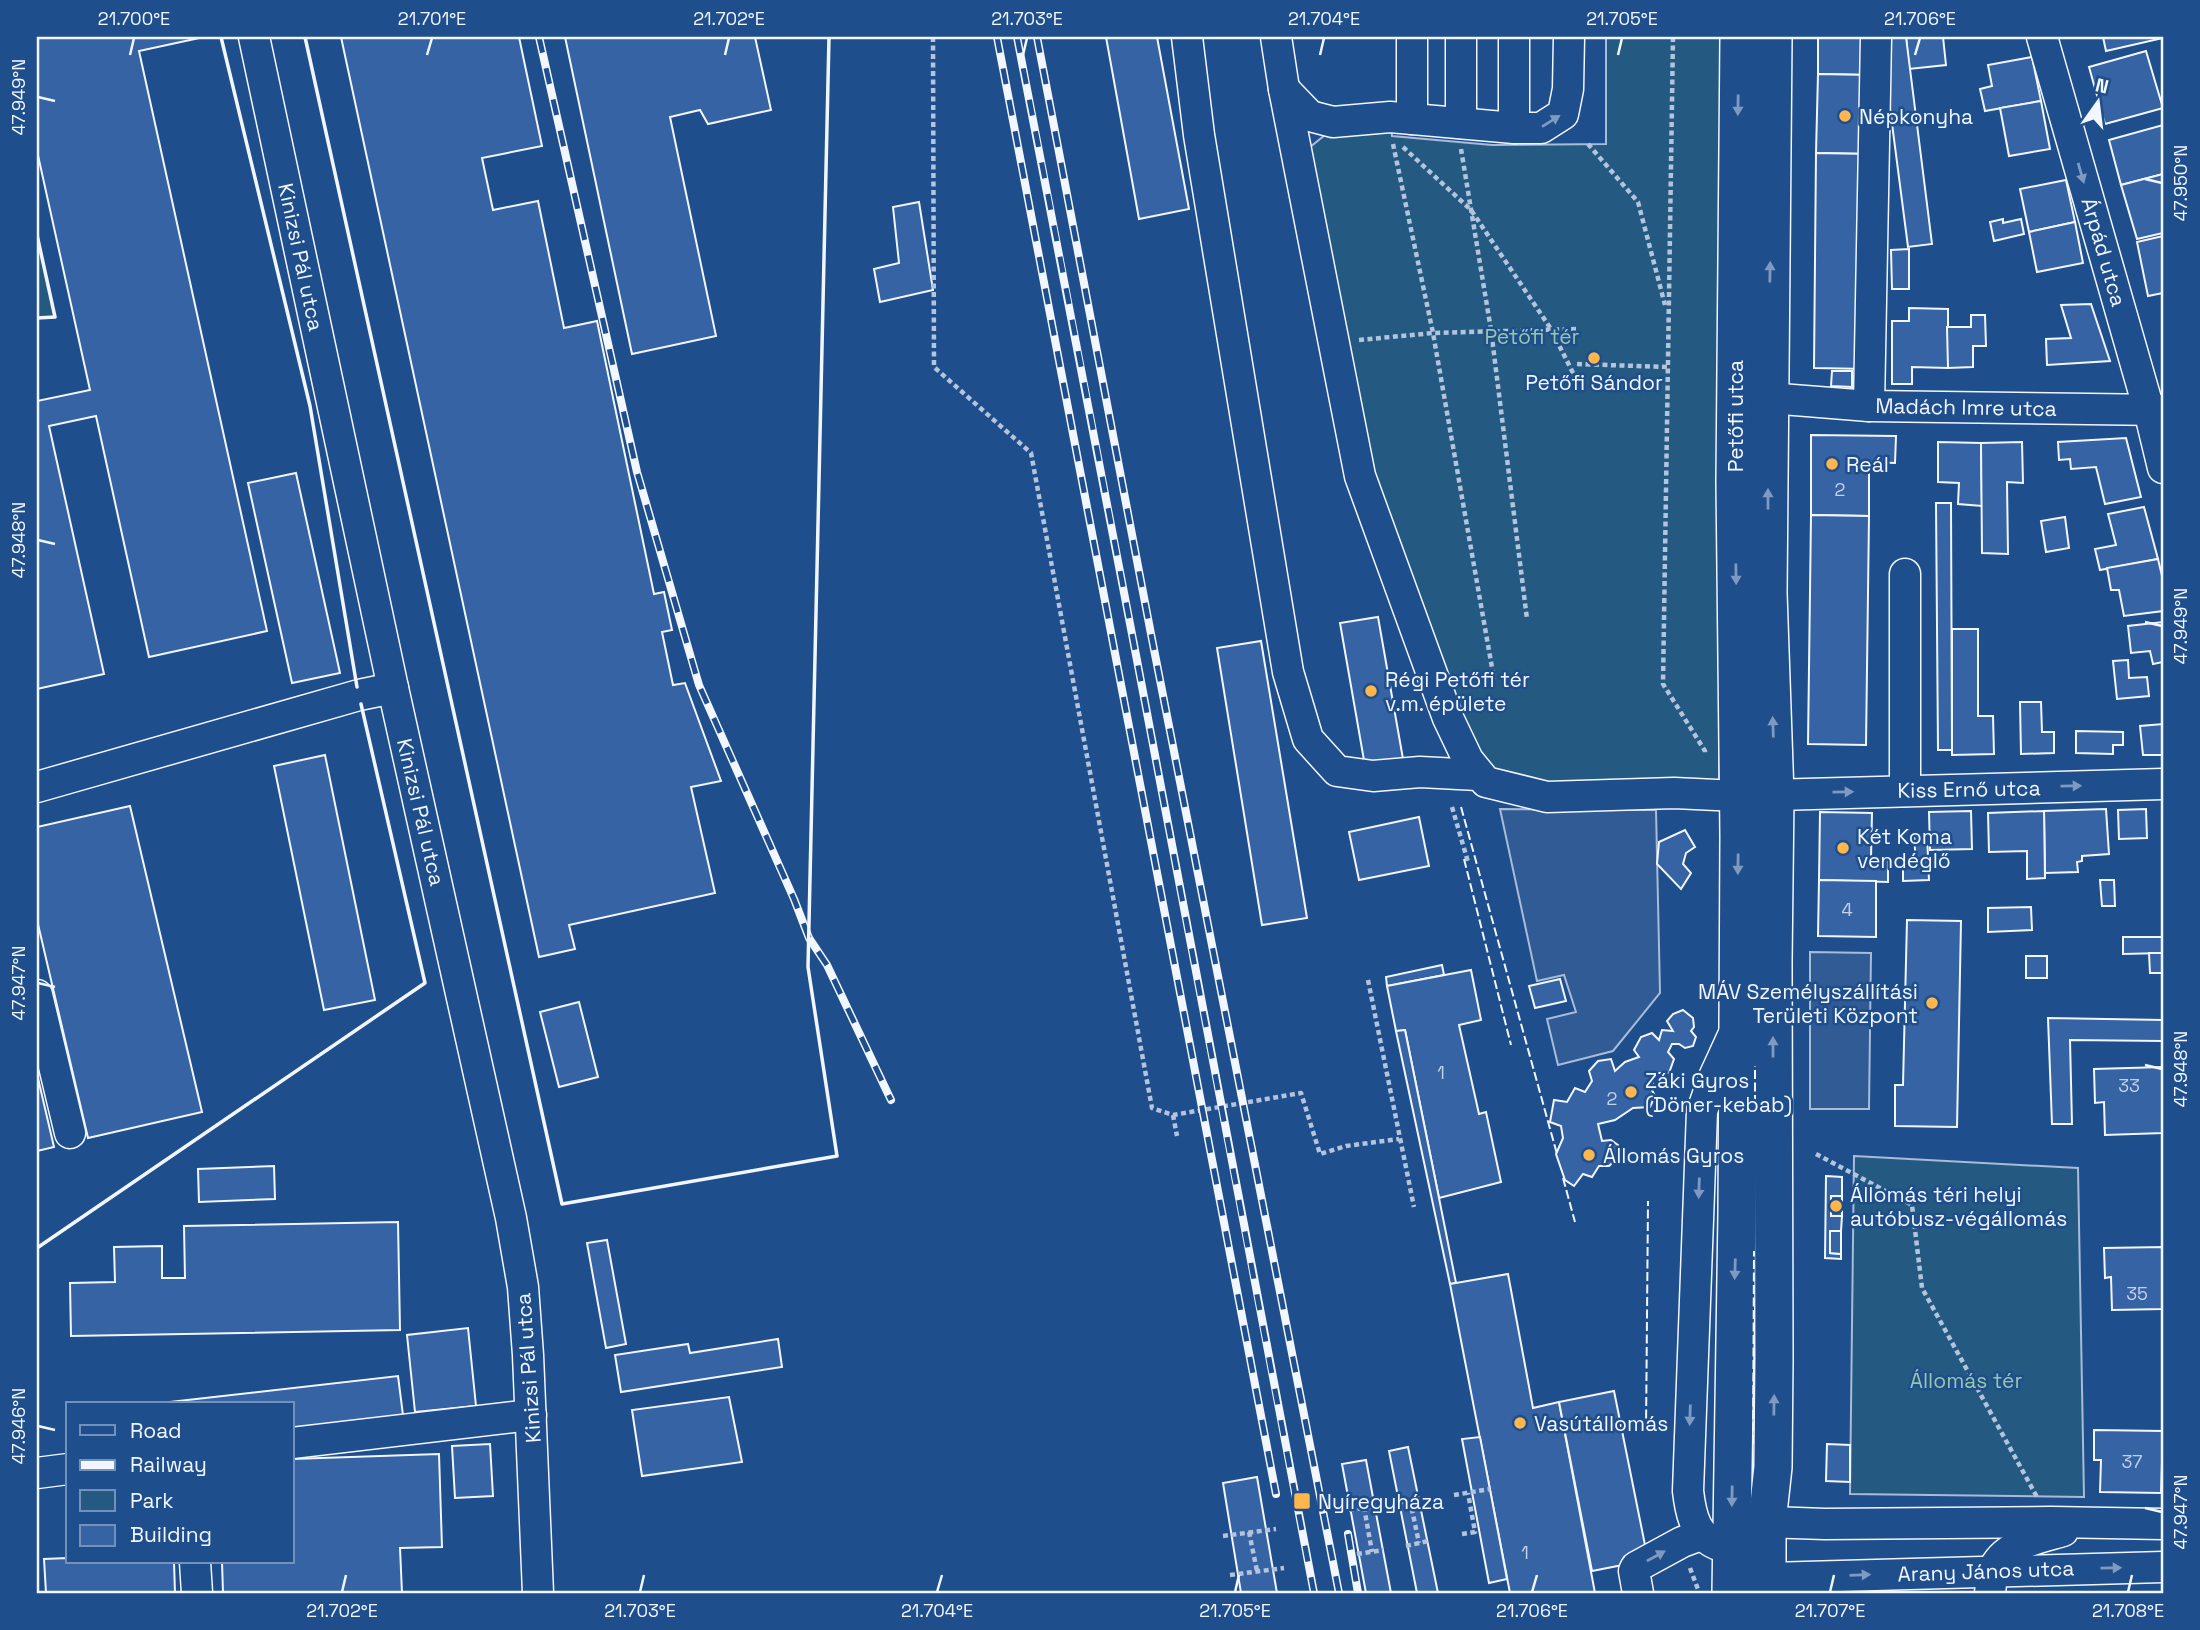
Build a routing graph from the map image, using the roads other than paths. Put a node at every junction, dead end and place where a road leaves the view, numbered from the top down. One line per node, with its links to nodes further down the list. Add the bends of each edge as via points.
1 (254, 37): 23 (street, Kinizsi Pál utca)
2 (1187, 37): 24 (street, via 1199,135 1288,672 1308,739 1337,771 1373,776 1420,772)
3 (1276, 37): 12 (street)
4 (1412, 37): 13 (street)
5 (1461, 37): 16 (street)
6 (1514, 37): 15 (street)
7 (1569, 37): 15 (street, one-way to 7, via 1541,128 1563,114)
8 (1739, 37): 29 (main road, Petőfi utca, one-way to 29)
9 (1773, 37): 18 (main road, Petőfi utca, one-way to 9)
10 (1876, 37): 19 (street)
11 (2042, 37): 20 (street, Árpád utca, one-way to 20)
12 (1284, 89): 14 (street, via 1310,116); 17 (street)
13 (1412, 119): 14 (street); 16 (street)
14 (1333, 122): 17 (street, via 1314,132)
15 (1514, 128): 16 (street)
16 (1461, 133)
17 (1296, 151): 24 (street, via 1360,476 1448,718)
18 (1769, 398): 19 (street, Madách Imre utca); 28 (main road, Petőfi utca, one-way to 18, via 1768,593)
19 (1869, 406): 20 (street, Madách Imre utca)
20 (2156, 410): 21 (street, Árpád utca)
21 (2163, 468)
22 (1905, 574): 27 (street)
23 (393, 688): 26 (street); 32 (street, Kinizsi Pál utca, via 511,1218 523,1287)
24 (1478, 775): 29 (street, via 1486,782 1547,797)
25 (2163, 784): 27 (street, Kiss Ernő utca, one-way to 25)
26 (37, 787)
27 (1905, 791): 28 (street, Kiss Ernő utca, one-way to 27)
28 (1775, 795): 29 (street, Kiss Ernő utca); 36 (main road, one-way to 28, via 1773,1467)
29 (1738, 796): 39 (main road, one-way to 39, via 1737,1214)
30 (37, 995): 31 (street)
31 (70, 1133)
32 (531, 1415): 33 (street); 45 (street, Kinizsi Pál utca)
33 (294, 1443)
34 (66, 1469): 35 (street)
35 (37, 1473)
36 (1767, 1522): 37 (street); 39 (street); 43 (main road)
37 (2087, 1524): 38 (street); 42 (street, via 2015,1548 2003,1556)
38 (2163, 1524)
39 (1716, 1542): 43 (street); 46 (street, one-way to 39, via 1636,1567 1682,1542); 47 (main road)
40 (195, 1564): 44 (street)
41 (2163, 1567): 42 (street, Arany János utca, one-way to 41)
42 (1992, 1582): 43 (street, Arany János utca, one-way to 42)
43 (1767, 1586)
44 (197, 1593)
45 (538, 1593)
46 (1637, 1593)
47 (1731, 1593)

